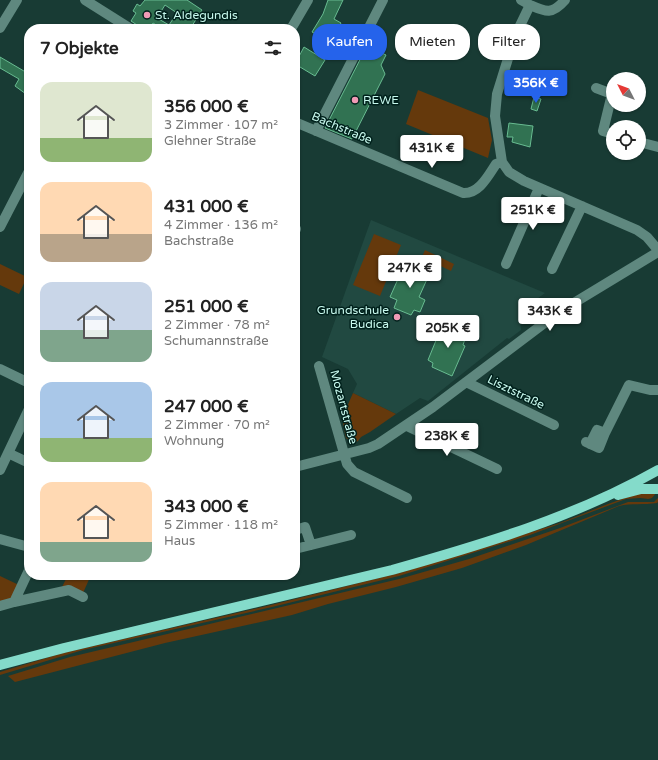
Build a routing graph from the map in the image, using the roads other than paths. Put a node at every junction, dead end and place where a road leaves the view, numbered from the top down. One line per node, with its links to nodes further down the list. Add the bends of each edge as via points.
1 (17, 0): 10 (street)
2 (85, 0): 8 (street)
3 (308, 0): 9 (street)
4 (383, 0): 13 (street)
5 (521, 0): 7 (street)
6 (564, 0): 7 (street, via 557,8 548,11)
7 (530, 5): 17 (street, via 515,36 497,94 495,120)
8 (123, 24)
9 (294, 24)
10 (0, 28)
11 (596, 88): 14 (street, via 612,94 603,131)
12 (300, 124): 13 (street, Bachstraße)
13 (316, 131): 17 (street, Bachstraße, via 463,193 475,191 496,164)
14 (606, 132)
15 (646, 144): 16 (street)
16 (658, 148)
17 (502, 162): 19 (street, via 513,175)
18 (24, 181): 21 (street)
19 (539, 188): 20 (street); 23 (street)
20 (582, 206): 22 (street, via 637,230 647,237); 24 (street)
21 (0, 227)
22 (658, 251): 28 (street, via 559,312)
23 (506, 264)
24 (552, 269)
25 (319, 366): 35 (street, Mozartstraße)
26 (0, 369): 27 (street)
27 (24, 381)
28 (466, 382): 31 (street); 32 (street, Lisztstraße)
29 (658, 390): 33 (street, via 629,385 599,448)
30 (24, 420): 34 (street)
31 (407, 426): 35 (street, via 378,444); 38 (street)
32 (554, 426)
33 (588, 443)
34 (8, 453): 36 (street); 39 (street)
35 (343, 454): 37 (street); 42 (street, Mozartstraße, via 354,472)
36 (24, 461)
37 (300, 466)
38 (497, 469)
39 (0, 470)
40 (658, 470): 43 (main road)
41 (658, 489): 43 (main road, via 641,489)
42 (407, 498)
43 (603, 498): 56 (main road, via 532,527 443,556)
44 (300, 528): 47 (street, via 305,527)
45 (351, 534): 47 (street)
46 (0, 539): 48 (street)
47 (311, 545): 49 (street)
48 (24, 546)
49 (300, 548)
50 (25, 580): 51 (street)
51 (22, 586): 52 (street); 54 (street)
52 (43, 596): 53 (street, via 69,590); 54 (street)
53 (83, 597)
54 (14, 602): 55 (street)
55 (0, 606)
56 (0, 665)

